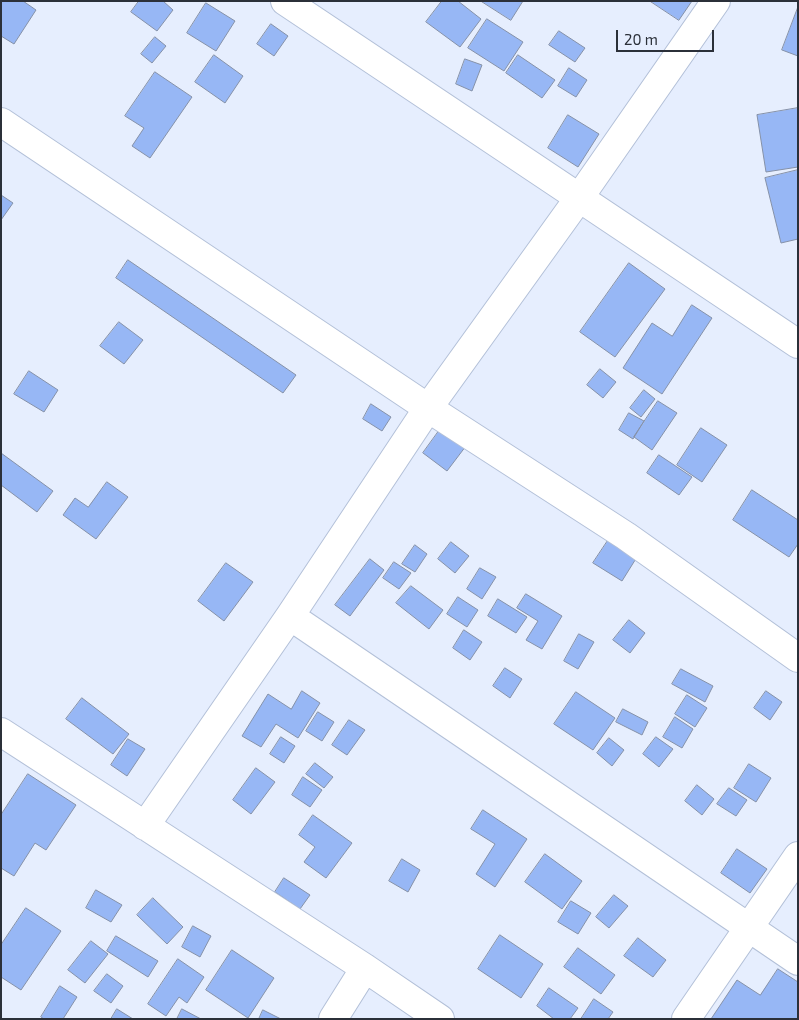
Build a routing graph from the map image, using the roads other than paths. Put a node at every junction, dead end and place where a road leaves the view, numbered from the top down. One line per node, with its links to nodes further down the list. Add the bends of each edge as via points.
1 (285, 1): 4 (street)
2 (716, 1): 4 (street)
3 (1, 122): 6 (street)
4 (579, 198): 5 (street); 6 (street)
5 (798, 344)
6 (428, 408): 7 (street); 8 (street, via 626,536)
7 (290, 616): 10 (street); 12 (street)
8 (798, 658)
9 (1, 732): 10 (street)
10 (145, 826): 14 (street)
11 (798, 856): 12 (street)
12 (749, 928): 13 (street); 17 (street)
13 (798, 961)
14 (365, 968): 15 (street); 16 (street)
15 (332, 1019)
16 (440, 1019)
17 (686, 1019)

